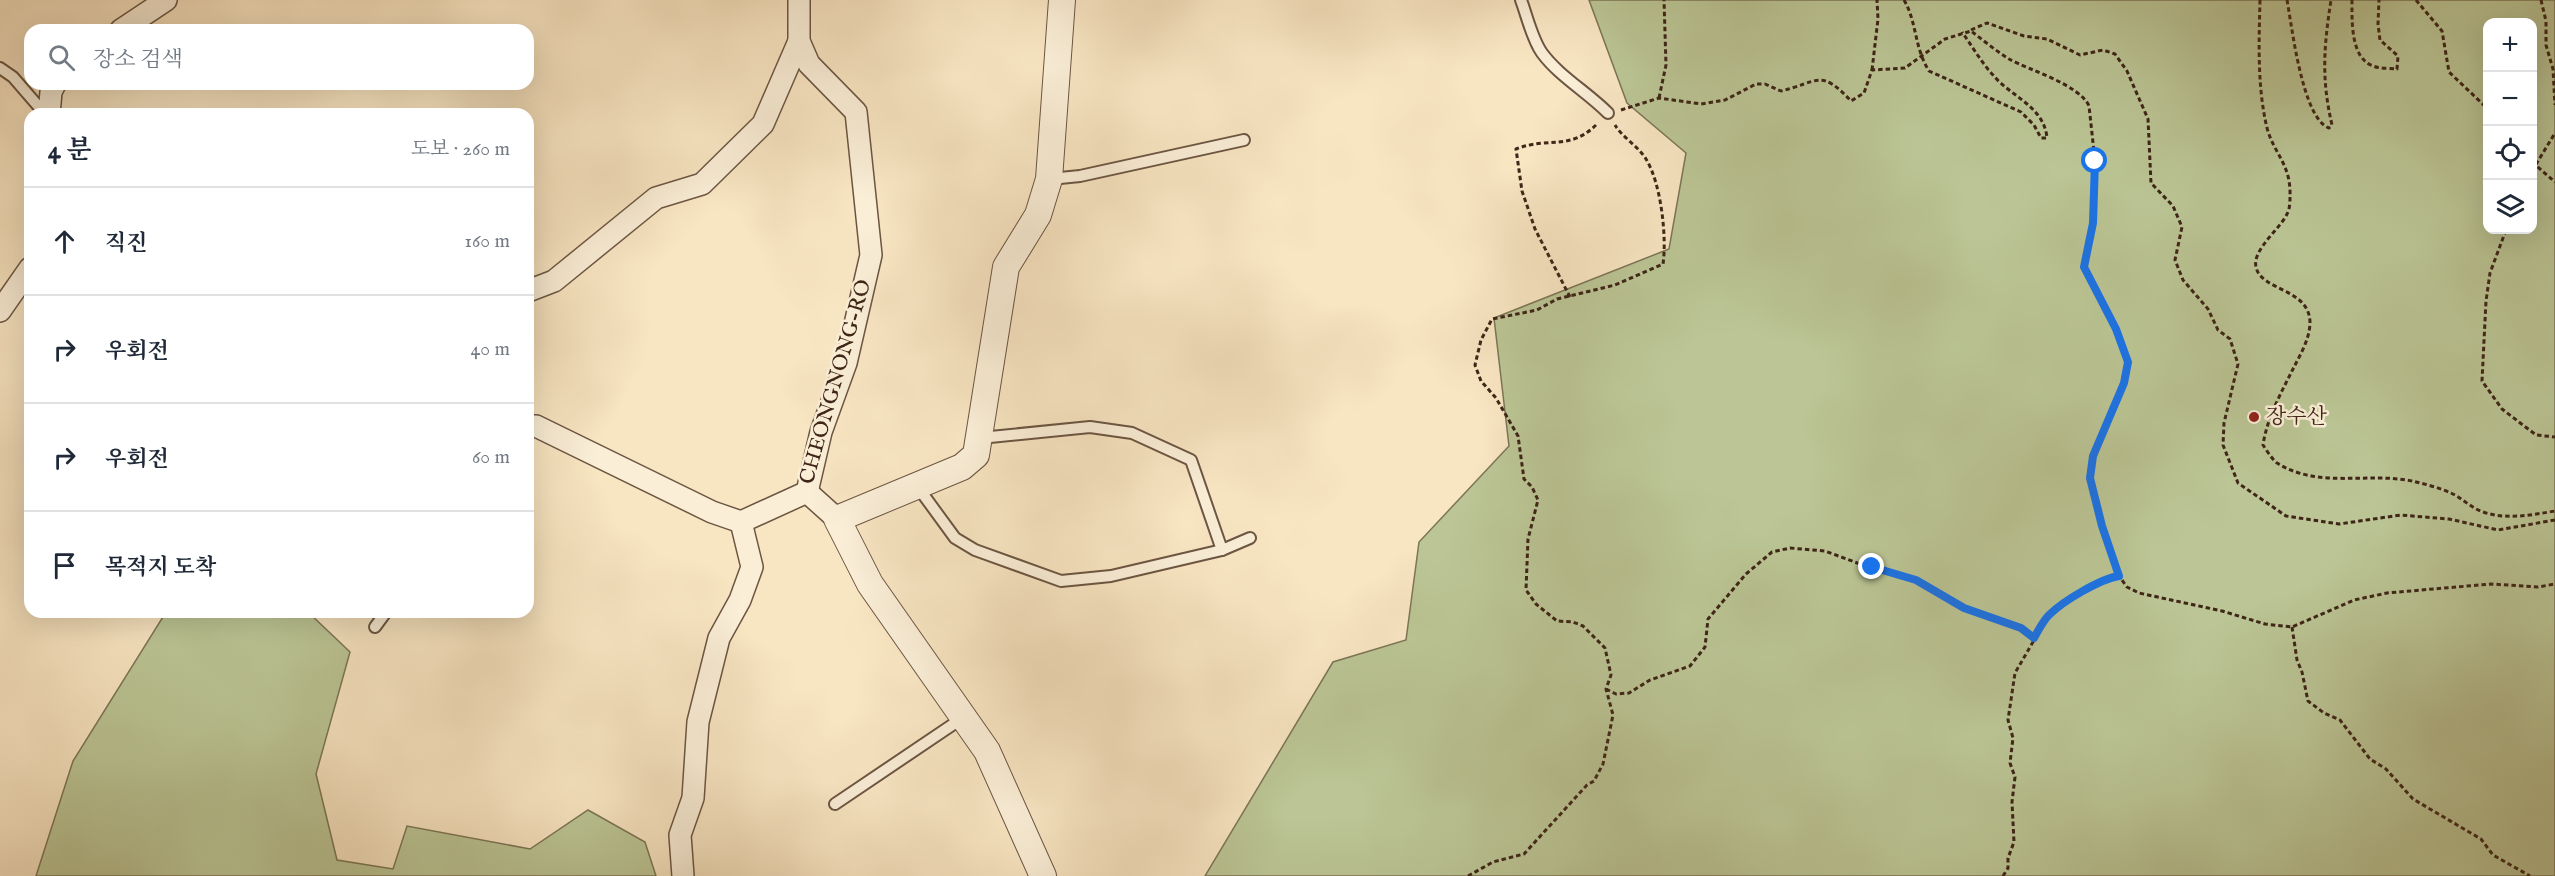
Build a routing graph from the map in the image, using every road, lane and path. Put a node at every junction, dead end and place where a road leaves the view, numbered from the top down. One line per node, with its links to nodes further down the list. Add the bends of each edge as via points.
1 (799, 0): 18 (street, CHEONGNONG-RO)
2 (1062, 0): 35 (street)
3 (1521, 0): 30 (lane, via 1540,51)
4 (1664, 0): 25 (path, via 1666,65)
5 (1877, 0): 21 (path, via 1878,29)
6 (1904, 0): 19 (path, via 1911,12)
7 (2260, 0): 47 (path, via 2261,91 2267,127 2282,157 2290,192 2289,212 2256,255 2256,268 2263,280 2288,291 2307,308 2310,322 2306,343 2265,428 2263,445 2276,462 2312,475 2411,481 2500,516)
8 (2288, 0): 9 (path, via 2300,78 2320,120 2329,128 2332,124 2323,49)
9 (2331, 0)
10 (2352, 0): 11 (path, via 2352,28 2360,55 2371,66 2397,69 2398,56 2380,40)
11 (2379, 0)
12 (2416, 0): 26 (path, via 2442,31 2449,72)
13 (2541, 0): 27 (path)
14 (163, 1): 15 (street)
15 (130, 24)
16 (1971, 31): 17 (path); 49 (path, via 1987,23 2024,36 2047,39 2080,55 2103,51 2115,54 2127,71 2148,119 2151,183 2173,206 2182,227 2175,260 2182,280 2208,309 2218,330 2230,339 2238,364 2224,423 2223,445 2238,483 2286,516 2339,524 2401,514 2498,530); 53 (path, via 2010,59 2075,91 2089,106 2095,161 2093,223 2084,267 2128,362 2124,383 2093,456 2090,478)
17 (1962, 32): 19 (path, via 1945,39); 19 (path, via 1992,75 2040,115 2047,138 2042,138 2021,112 1929,71)
18 (799, 41): 39 (street, via 763,124 702,184 656,198 554,281); 46 (street, CHEONGNONG-RO, via 809,64 856,112 871,255 846,363 820,432)
19 (1921, 58): 21 (path, via 1897,70)
20 (0, 68): 22 (lane)
21 (1872, 70): 25 (path, via 1864,93 1851,101 1835,84 1819,79 1781,92 1756,84 1725,100 1701,104)
22 (24, 89)
23 (25, 90): 28 (lane)
24 (52, 90): 29 (street)
25 (1659, 98): 30 (path)
26 (2483, 105)
27 (2555, 105)
28 (41, 108)
29 (48, 108)
30 (1608, 113): 40 (path, via 1588,133 1570,142 1533,142 1516,149 1522,191 1535,230); 40 (path, via 1622,136 1645,157 1655,177 1665,251 1663,264 1615,285)
31 (2555, 133): 33 (path)
32 (1244, 140): 35 (lane, via 1080,176)
33 (2537, 160)
34 (2537, 167): 36 (path)
35 (1049, 179): 44 (street, via 1038,215 1006,267)
36 (2555, 182)
37 (2505, 234): 43 (path, via 2490,273 2482,381 2502,409 2536,435)
38 (24, 277): 41 (street)
39 (534, 289)
40 (1570, 297): 59 (path, via 1537,310 1492,319 1481,340 1476,365 1481,381 1518,436 1524,479 1538,500 1528,539 1526,590 1557,621 1583,626 1605,648 1611,675)
41 (0, 311)
42 (534, 426): 50 (street, via 712,512)
43 (2555, 437)
44 (980, 438): 45 (street, via 976,455 962,467); 52 (lane, via 1090,427 1132,433 1191,460)
45 (916, 486): 48 (street); 52 (lane, via 955,538 975,550 1061,581 1112,576)
46 (807, 492): 48 (street); 50 (street, CHEONGNONG-RO)
47 (2555, 511)
48 (837, 519): 60 (street, via 870,584)
49 (2555, 520)
50 (741, 522): 62 (street, via 752,567 740,600 719,638 698,722 693,798 680,835)
51 (1250, 538): 52 (lane)
52 (1222, 550)
53 (2119, 576): 57 (path, via 2127,587 2139,592 2265,624); 58 (path, via 2060,606 2048,616)
54 (2555, 584): 57 (path, via 2491,584 2387,593 2354,600)
55 (382, 618): 56 (lane)
56 (375, 627)
57 (2292, 627): 66 (path, via 2308,700 2340,720 2370,759 2386,769 2413,799 2481,839 2493,855)
58 (2034, 638): 59 (path, via 2021,628 1964,608 1916,580 1825,551 1790,548 1772,552 1746,574 1708,619 1706,647 1690,666 1650,680 1629,693 1616,694); 65 (path, via 2015,673 2009,702 2013,738 2010,763 2015,777 2014,842)
59 (1606, 689): 64 (path, via 1613,715 1599,774 1524,854 1493,862)
60 (964, 717): 61 (lane); 63 (street, via 987,751)
61 (835, 804)
62 (683, 876)
63 (1043, 876)
64 (1468, 876)
65 (2003, 876)
66 (2529, 876)

